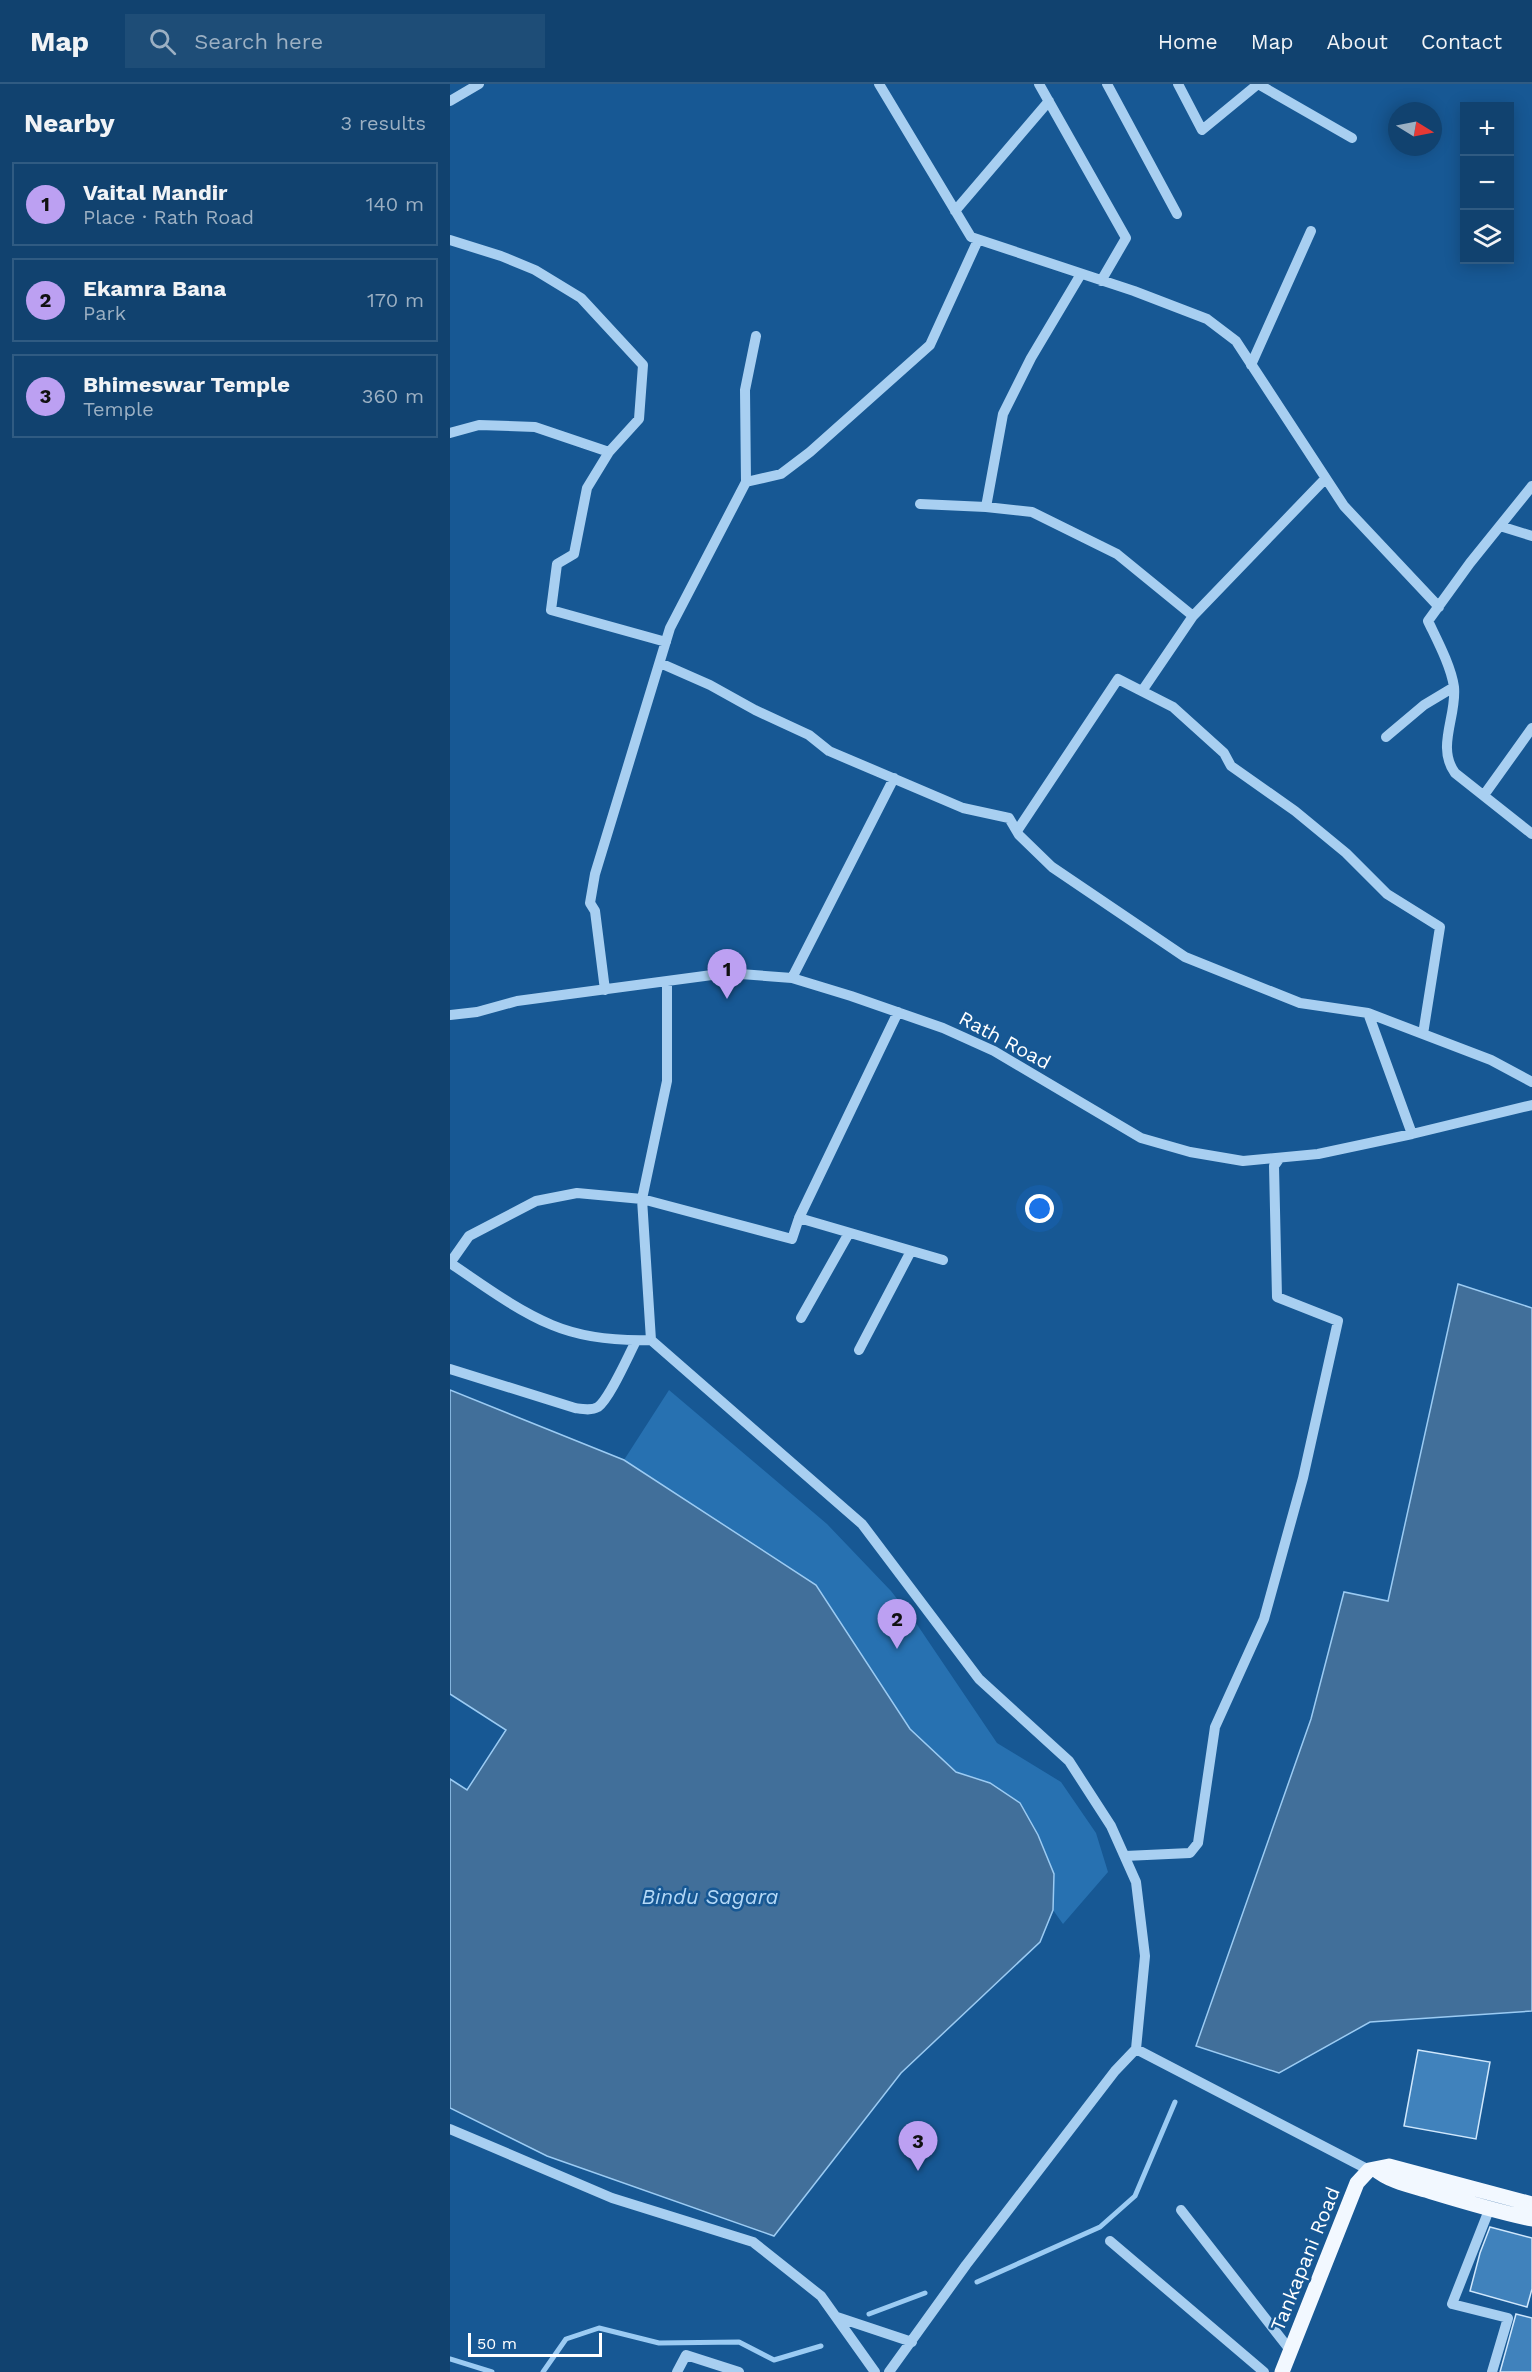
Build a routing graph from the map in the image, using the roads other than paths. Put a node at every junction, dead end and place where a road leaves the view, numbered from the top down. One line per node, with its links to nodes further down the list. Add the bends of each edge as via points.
1 (479, 84): 7 (street)
2 (879, 84): 10 (street)
3 (1039, 84): 8 (street)
4 (1107, 84): 11 (street)
5 (1178, 84): 6 (street, via 1202,130)
6 (1258, 84): 9 (street)
7 (450, 101)
8 (1049, 101): 10 (street); 16 (street, via 1126,238)
9 (1352, 138)
10 (955, 211): 14 (street, via 971,237)
11 (1177, 214)
12 (1311, 231): 18 (street)
13 (450, 240): 20 (street, via 535,270 581,298 643,365 639,419)
14 (978, 240): 15 (street); 22 (street, via 930,345 781,474)
15 (1082, 274): 16 (street); 25 (street, via 1030,358 1003,414)
16 (1101, 280): 18 (street, via 1208,319 1236,341)
17 (756, 336): 22 (street, via 745,390)
18 (1251, 365): 21 (street)
19 (450, 433): 20 (street, via 479,425 535,427)
20 (609, 452): 30 (street, via 587,488 574,554 557,564 551,610)
21 (1325, 479): 28 (street, via 1344,506); 29 (street)
22 (746, 482): 30 (street)
23 (1532, 486): 26 (street)
24 (920, 504): 25 (street)
25 (986, 507): 29 (street, via 1032,512 1117,554)
26 (1500, 526): 27 (street); 28 (street)
27 (1532, 536)
28 (1439, 607): 32 (street, via 1428,621)
29 (1193, 616): 33 (street)
30 (666, 642): 31 (street)
31 (660, 663): 36 (street, via 809,735 830,751); 42 (street, via 610,820 590,903 595,911)
32 (1454, 687): 35 (street, via 1424,705); 37 (street, via 1448,763)
33 (1142, 691): 38 (street, via 1118,679); 46 (street, via 1173,707 1224,753 1232,766 1347,853 1387,894 1440,927)
34 (1532, 728): 37 (street)
35 (1386, 737)
36 (894, 778): 38 (street, via 963,808 1009,818); 40 (street)
37 (1484, 795): 39 (street)
38 (1017, 831): 44 (street, via 1052,867 1185,957 1300,1003)
39 (1532, 834)
40 (792, 978): 41 (street, Rath Road, via 727,973); 43 (street, Rath Road)
41 (667, 982): 42 (street, Rath Road); 51 (street, via 667,1080)
42 (605, 990): 45 (street, Rath Road, via 517,1001)
43 (898, 1012): 50 (street, Rath Road, via 994,1051 1141,1138 1243,1161); 52 (street)
44 (1368, 1013): 46 (street); 49 (street)
45 (450, 1016)
46 (1422, 1034): 47 (street, via 1491,1060)
47 (1532, 1082)
48 (1532, 1105): 49 (street, Rath Road)
49 (1412, 1134): 50 (street, Rath Road)
50 (1279, 1159): 61 (street, via 1274,1166 1277,1297 1338,1321 1311,1445 1264,1619 1215,1727 1198,1844 1190,1853)
51 (642, 1199): 52 (street, via 792,1239); 57 (street); 58 (street, via 577,1193 536,1201 469,1236 450,1263 552,1325 585,1335)
52 (799, 1218): 53 (street)
53 (849, 1233): 54 (street); 56 (street)
54 (911, 1251): 55 (street); 59 (street)
55 (944, 1260)
56 (801, 1318)
57 (651, 1340): 58 (street); 61 (street, via 862,1524 980,1679 1069,1761 1111,1826)
58 (636, 1341): 60 (street, via 607,1396 590,1410)
59 (859, 1350)
60 (450, 1369)
61 (1125, 1856): 62 (street, via 1136,1882 1145,1956)
62 (1136, 2049): 64 (street); 71 (street, via 1115,2070)
63 (450, 2129): 70 (street, via 612,2198 753,2242 821,2296)
64 (1372, 2170): 65 (main road, via 1389,2166); 67 (main road); 72 (main road, Tankapani Road, via 1357,2183)
65 (1532, 2205)
66 (1181, 2210): 72 (street)
67 (1489, 2210): 68 (main road); 79 (street, via 1452,2304 1508,2319)
68 (1532, 2220)
69 (1110, 2241): 77 (street)
70 (837, 2317): 71 (street); 75 (street)
71 (912, 2342): 76 (street)
72 (1290, 2350): 78 (main road, Tankapani Road)
73 (677, 2372): 74 (street, via 686,2355)
74 (739, 2372)
75 (875, 2372)
76 (889, 2372)
77 (1264, 2372)
78 (1282, 2372)
79 (1492, 2372)

